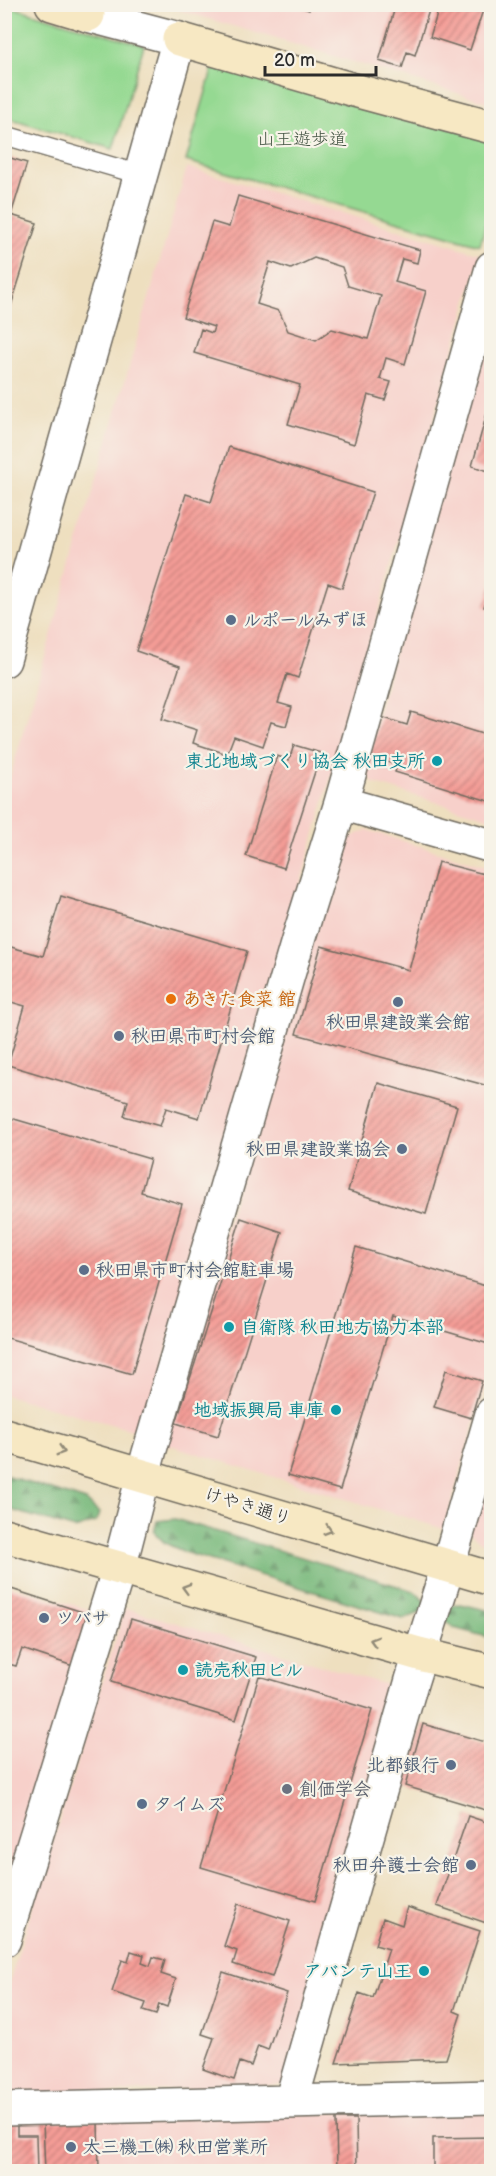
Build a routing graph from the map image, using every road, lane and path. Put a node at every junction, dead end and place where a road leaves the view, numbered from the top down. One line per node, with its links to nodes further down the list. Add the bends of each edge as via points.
1 (52, 4): 2 (street)
2 (90, 10): 3 (street)
3 (179, 39): 4 (street); 6 (street)
4 (492, 127)
5 (4, 135): 6 (lane)
6 (141, 175): 8 (street)
7 (492, 268): 9 (street)
8 (4, 660)
9 (341, 803): 10 (street); 13 (street, via 298,937)
10 (492, 846)
11 (492, 1414): 15 (street)
12 (4, 1435): 13 (street, けやき通り, one-way to 13)
13 (143, 1475): 15 (street, けやき通り, one-way to 15); 16 (street)
14 (4, 1535): 16 (street)
15 (448, 1566): 17 (street, けやき通り); 18 (street)
16 (120, 1568): 18 (street, one-way to 16); 20 (street)
17 (492, 1579)
18 (419, 1654): 19 (street); 22 (street)
19 (492, 1672)
20 (4, 1940)
21 (492, 2097): 22 (street)
22 (291, 2102): 23 (street)
23 (4, 2109)

